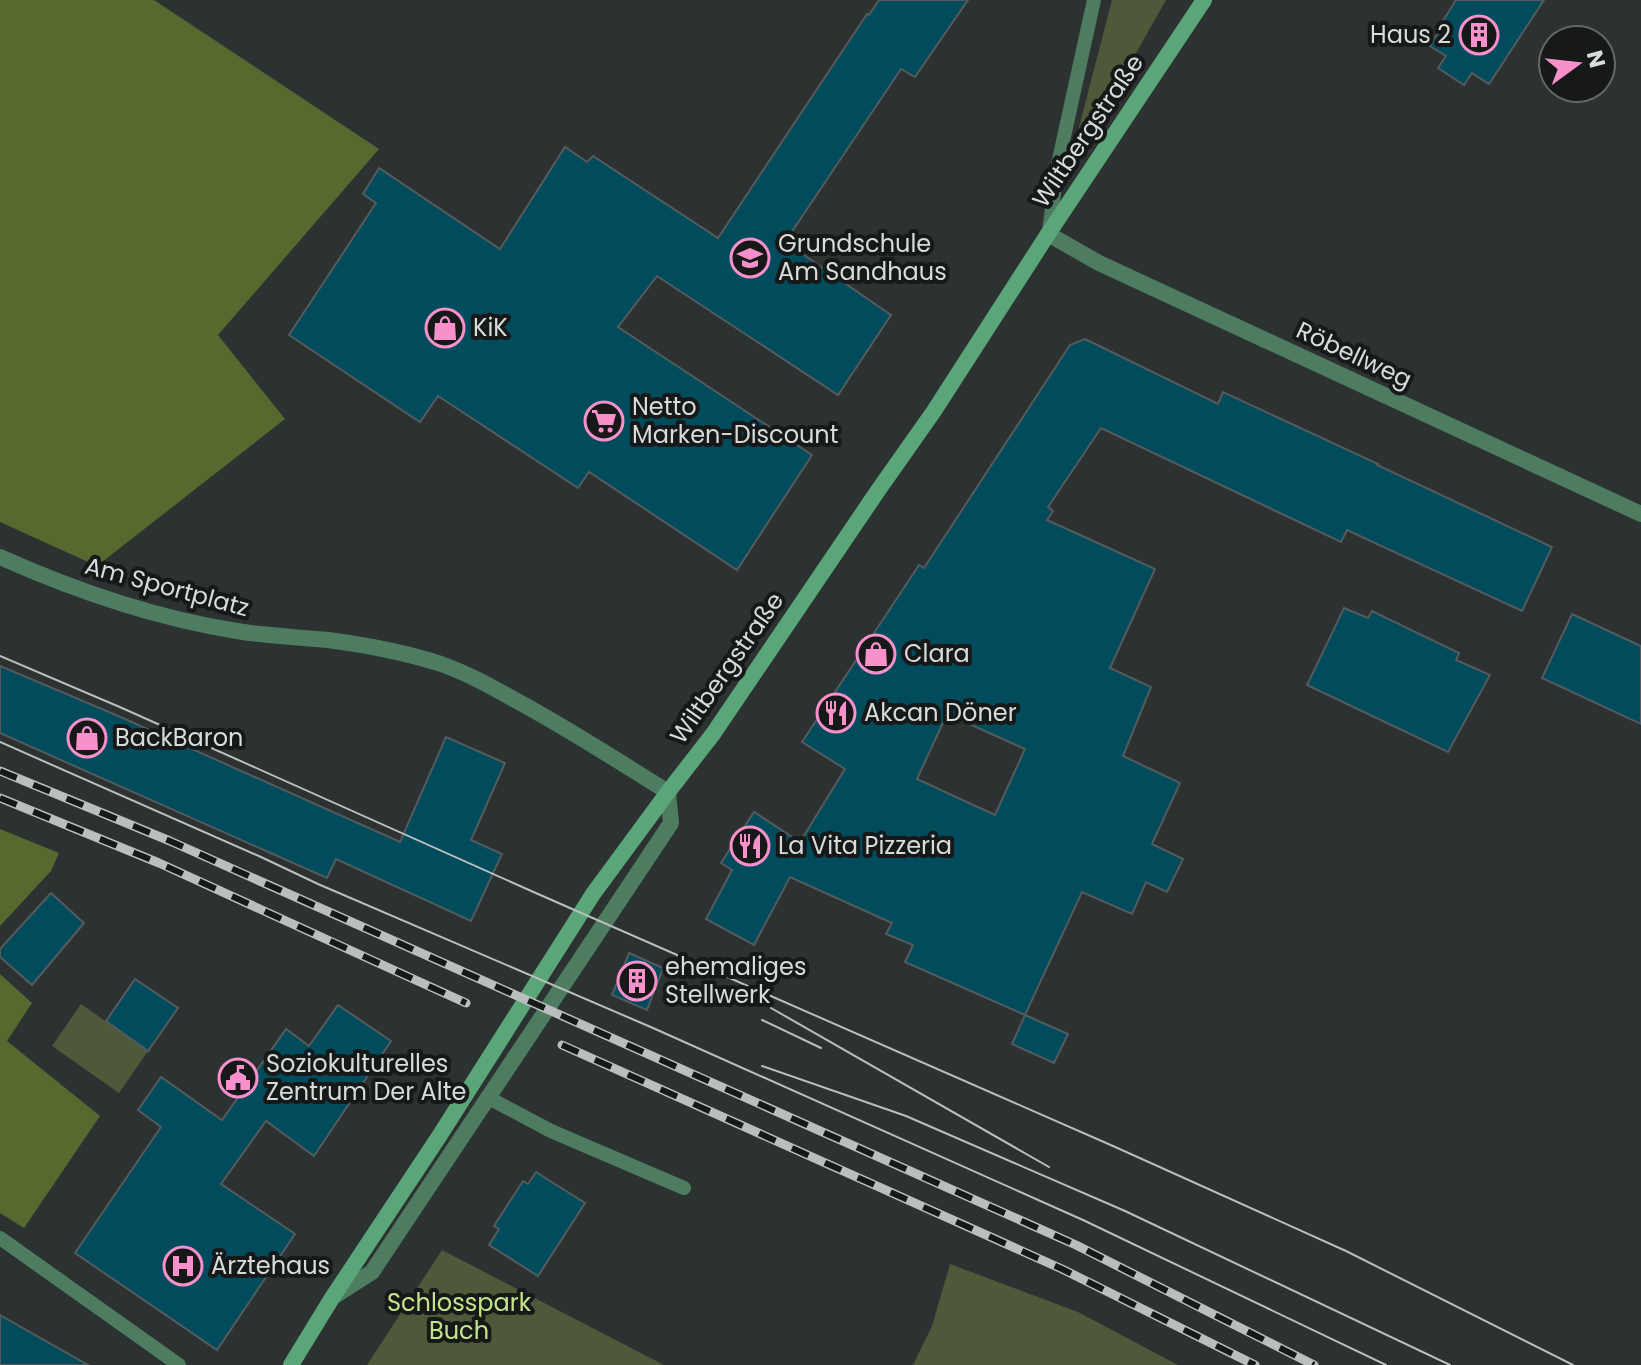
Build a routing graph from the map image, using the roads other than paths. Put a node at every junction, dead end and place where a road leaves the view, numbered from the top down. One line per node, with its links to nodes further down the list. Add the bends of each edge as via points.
1 (1094, 0): 3 (lane)
2 (1204, 0): 3 (main road, Wiltbergstraße)
3 (1048, 234): 4 (street, Röbellweg, via 1099,263); 6 (main road, Wiltbergstraße, via 934,411)
4 (1641, 514)
5 (0, 557): 6 (street, Am Sportplatz, via 76,589 157,614 265,636 397,651 443,665 554,721)
6 (668, 792): 7 (street, via 671,823); 10 (main road, Wiltbergstraße, via 593,894)
7 (487, 1097): 8 (lane, via 551,1131); 10 (street, via 372,1272)
8 (684, 1188)
9 (0, 1238): 11 (lane)
10 (332, 1298): 12 (main road, Wiltbergstraße)
11 (179, 1365)
12 (291, 1365)

